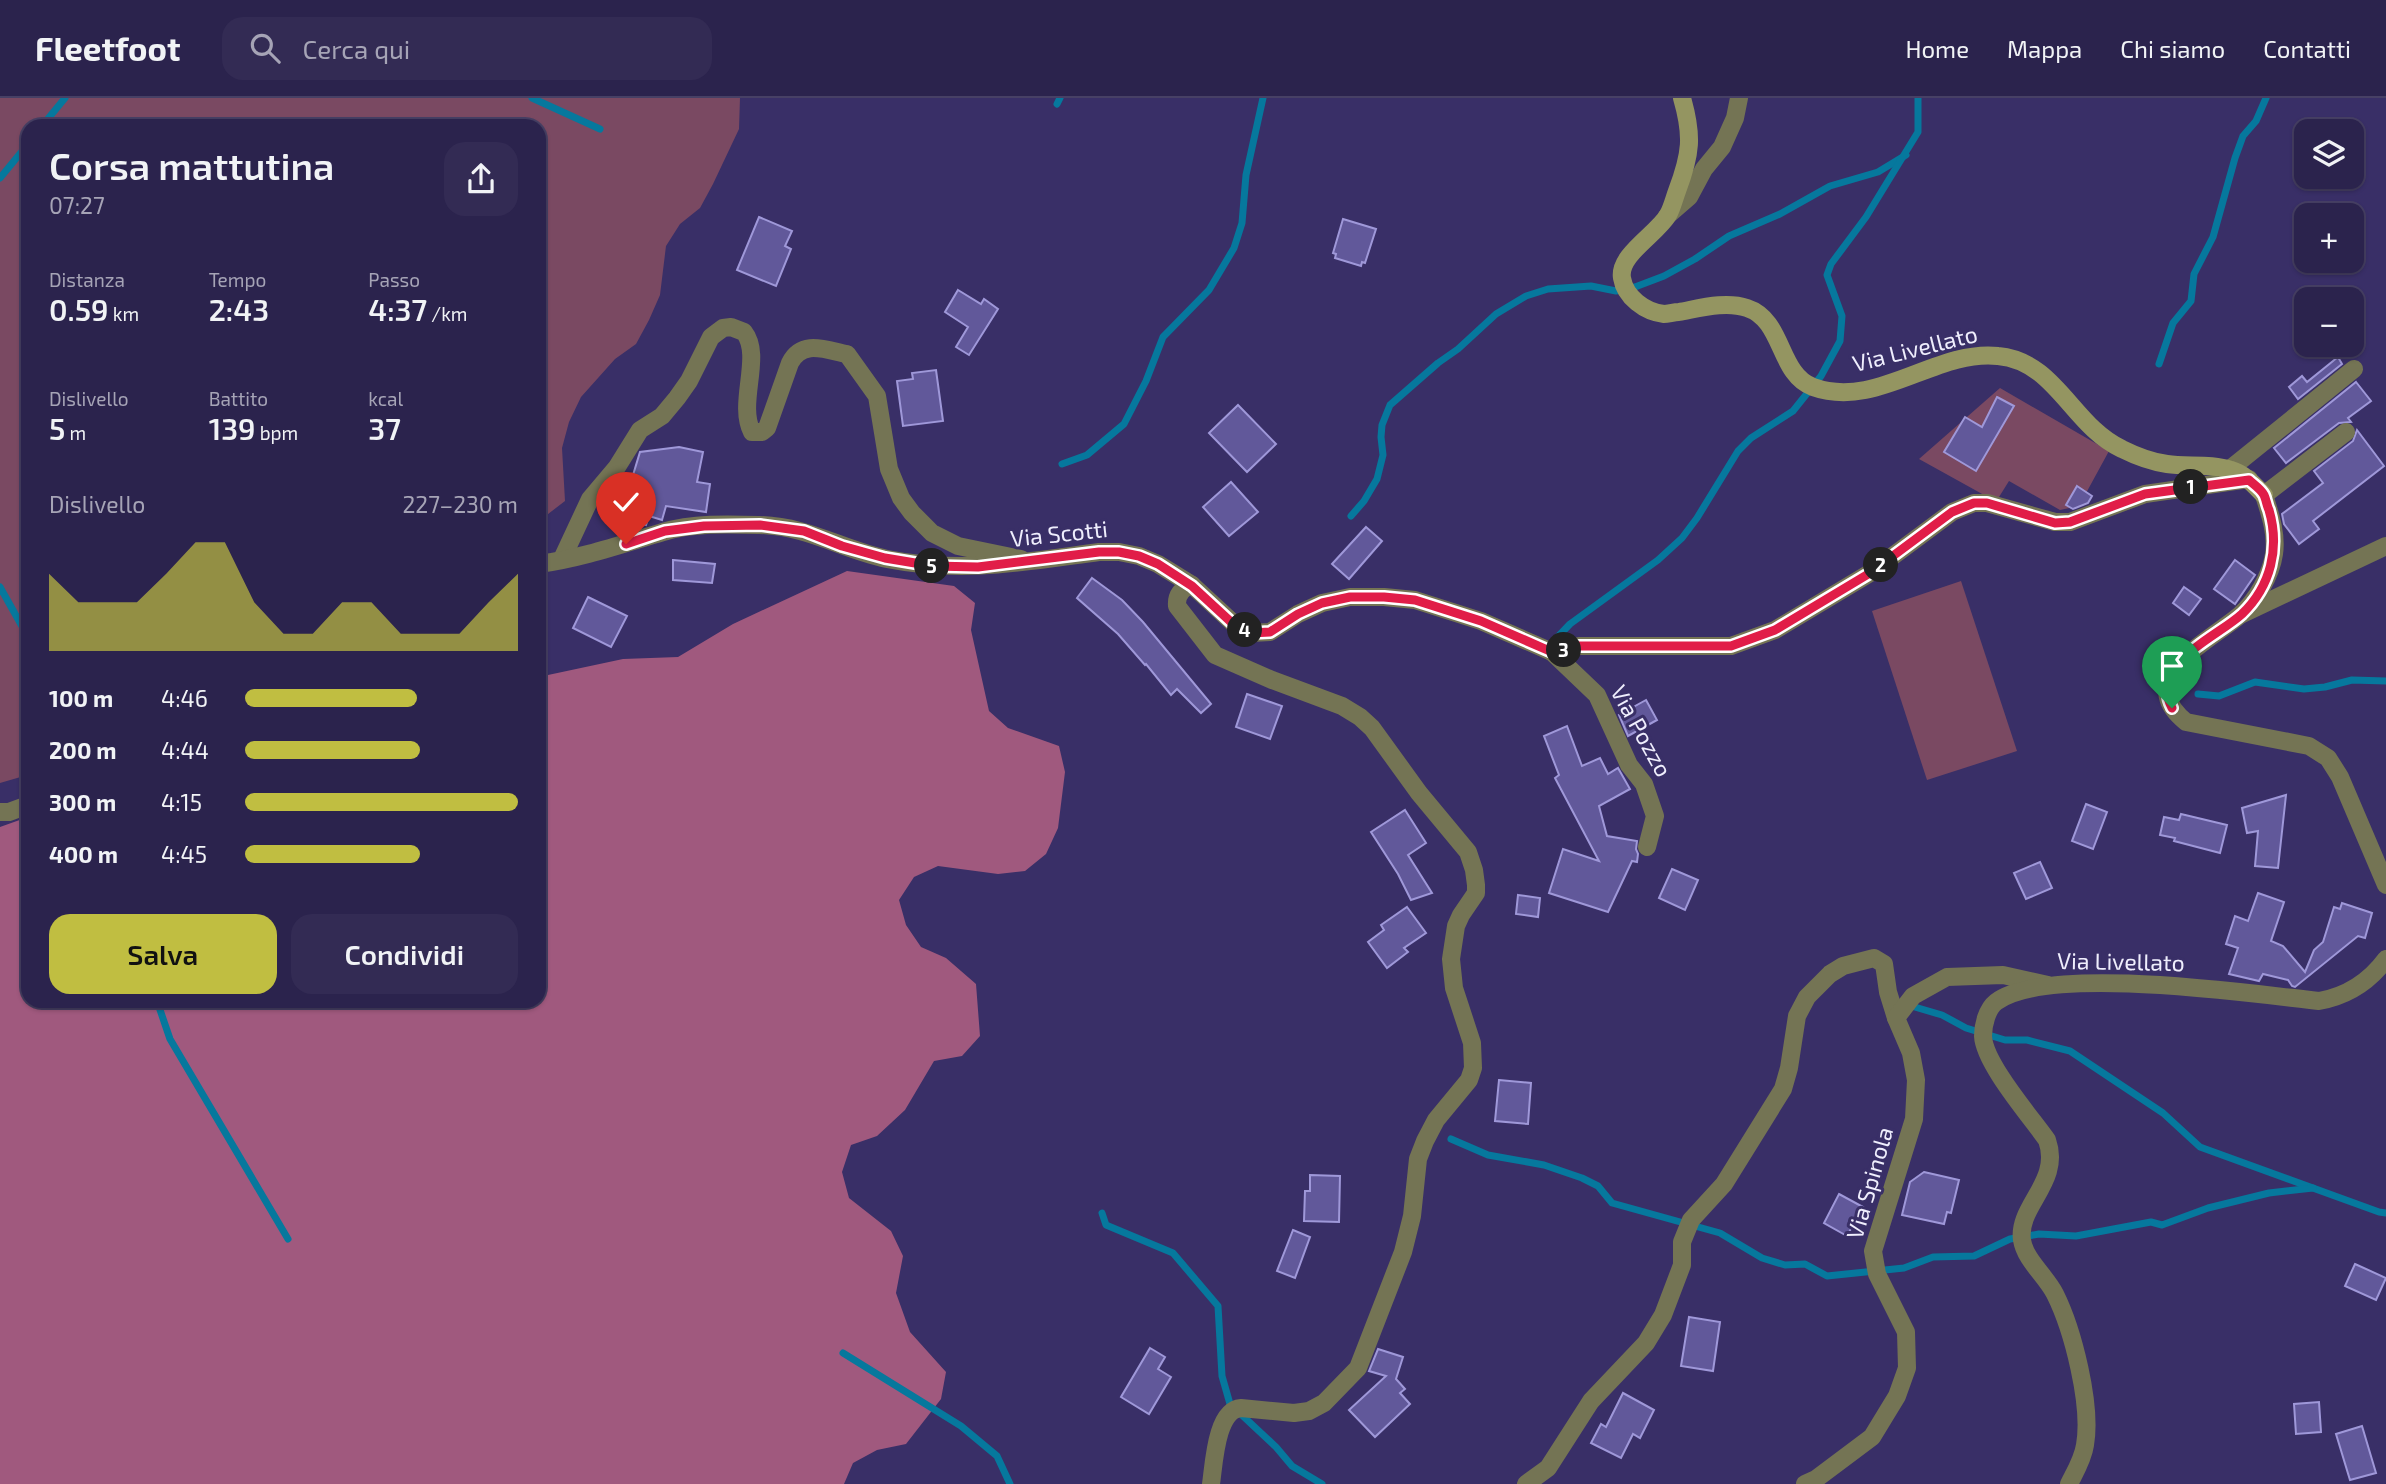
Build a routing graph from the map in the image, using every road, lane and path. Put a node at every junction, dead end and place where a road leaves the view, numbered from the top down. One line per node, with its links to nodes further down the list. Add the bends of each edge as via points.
1 (1682, 98): 3 (main road, Via Livellato, via 1689,129 1688,161)
2 (1739, 98): 3 (street, via 1722,146 1689,197)
3 (1667, 216): 6 (main road, Via Livellato, via 1623,267 1622,277 1635,301 1664,314 1723,305 1749,308 1768,320 1794,371 1811,386 1870,390 1972,356 2000,356 2032,367 2048,379 2098,435 2121,449 2166,464)
4 (2354, 369): 6 (street)
5 (2346, 432): 8 (street)
6 (2230, 469): 7 (main road, Via Livellato)
7 (2249, 480): 8 (main road, Via Livellato); 15 (street, via 2145,494 2070,522 2055,523 2000,505 1974,503 1952,512 1870,573 1775,630 1731,646 1579,646)
8 (2264, 495): 14 (street, via 2274,554 2259,591)
9 (2386, 547): 14 (street)
10 (562, 559): 11 (street, Via Scotti, via 665,531 748,524 804,531 885,558 933,566); 11 (street, via 590,499 640,430 662,416 677,398 711,337 731,327 744,332 750,343 747,417 752,432 762,432 770,421 796,353 811,347 847,354 877,396 889,469 912,513 932,533 958,546); 12 (street, Via Scotti)
11 (1032, 561): 13 (street, Via Scotti, via 1119,552 1158,564)
12 (546, 562)
13 (1192, 586): 15 (street, Via Scotti, via 1231,622 1251,633 1270,632 1322,603 1384,597 1415,600 1481,621); 23 (street, via 1184,588 1177,606 1215,654 1342,706 1372,728 1468,852 1476,885 1476,893 1456,926 1451,959 1474,1068 1424,1141 1403,1252 1358,1368 1324,1403 1309,1411 1235,1408 1229,1412 1221,1429)
14 (2242, 614): 19 (street, via 2194,648 2177,667 2167,687 2172,708 2186,722 2309,746 2328,758)
15 (1552, 652): 18 (street, Via Pozzo, via 1597,695 1629,765 1644,784 1655,816)
16 (21, 807): 17 (street)
17 (0, 812)
18 (1647, 848)
19 (2386, 885)
20 (2386, 960): 21 (street, Via Livellato, via 2358,986 2319,1001 2160,985)
21 (2048, 985): 22 (street, via 2003,975 1947,977 1913,996); 26 (street, Via Livellato, via 1998,1001 1989,1012 1983,1038 1999,1073 2048,1140 2051,1152 2048,1174 2021,1236 2025,1251 2054,1292 2064,1316 2083,1392 2085,1445)
22 (1896, 1018): 24 (street, Via Spinola, via 1884,964 1874,958 1830,974 1807,997 1797,1016 1783,1089 1724,1184 1691,1220 1682,1242 1682,1265 1663,1315 1646,1343 1591,1401 1548,1468); 25 (street, Via Spinola, via 1911,1053 1916,1080 1914,1119 1872,1251 1877,1273 1906,1332 1907,1368 1897,1396 1872,1437)
23 (1211, 1484)
24 (1526, 1484)
25 (1805, 1484)
26 (2069, 1484)

